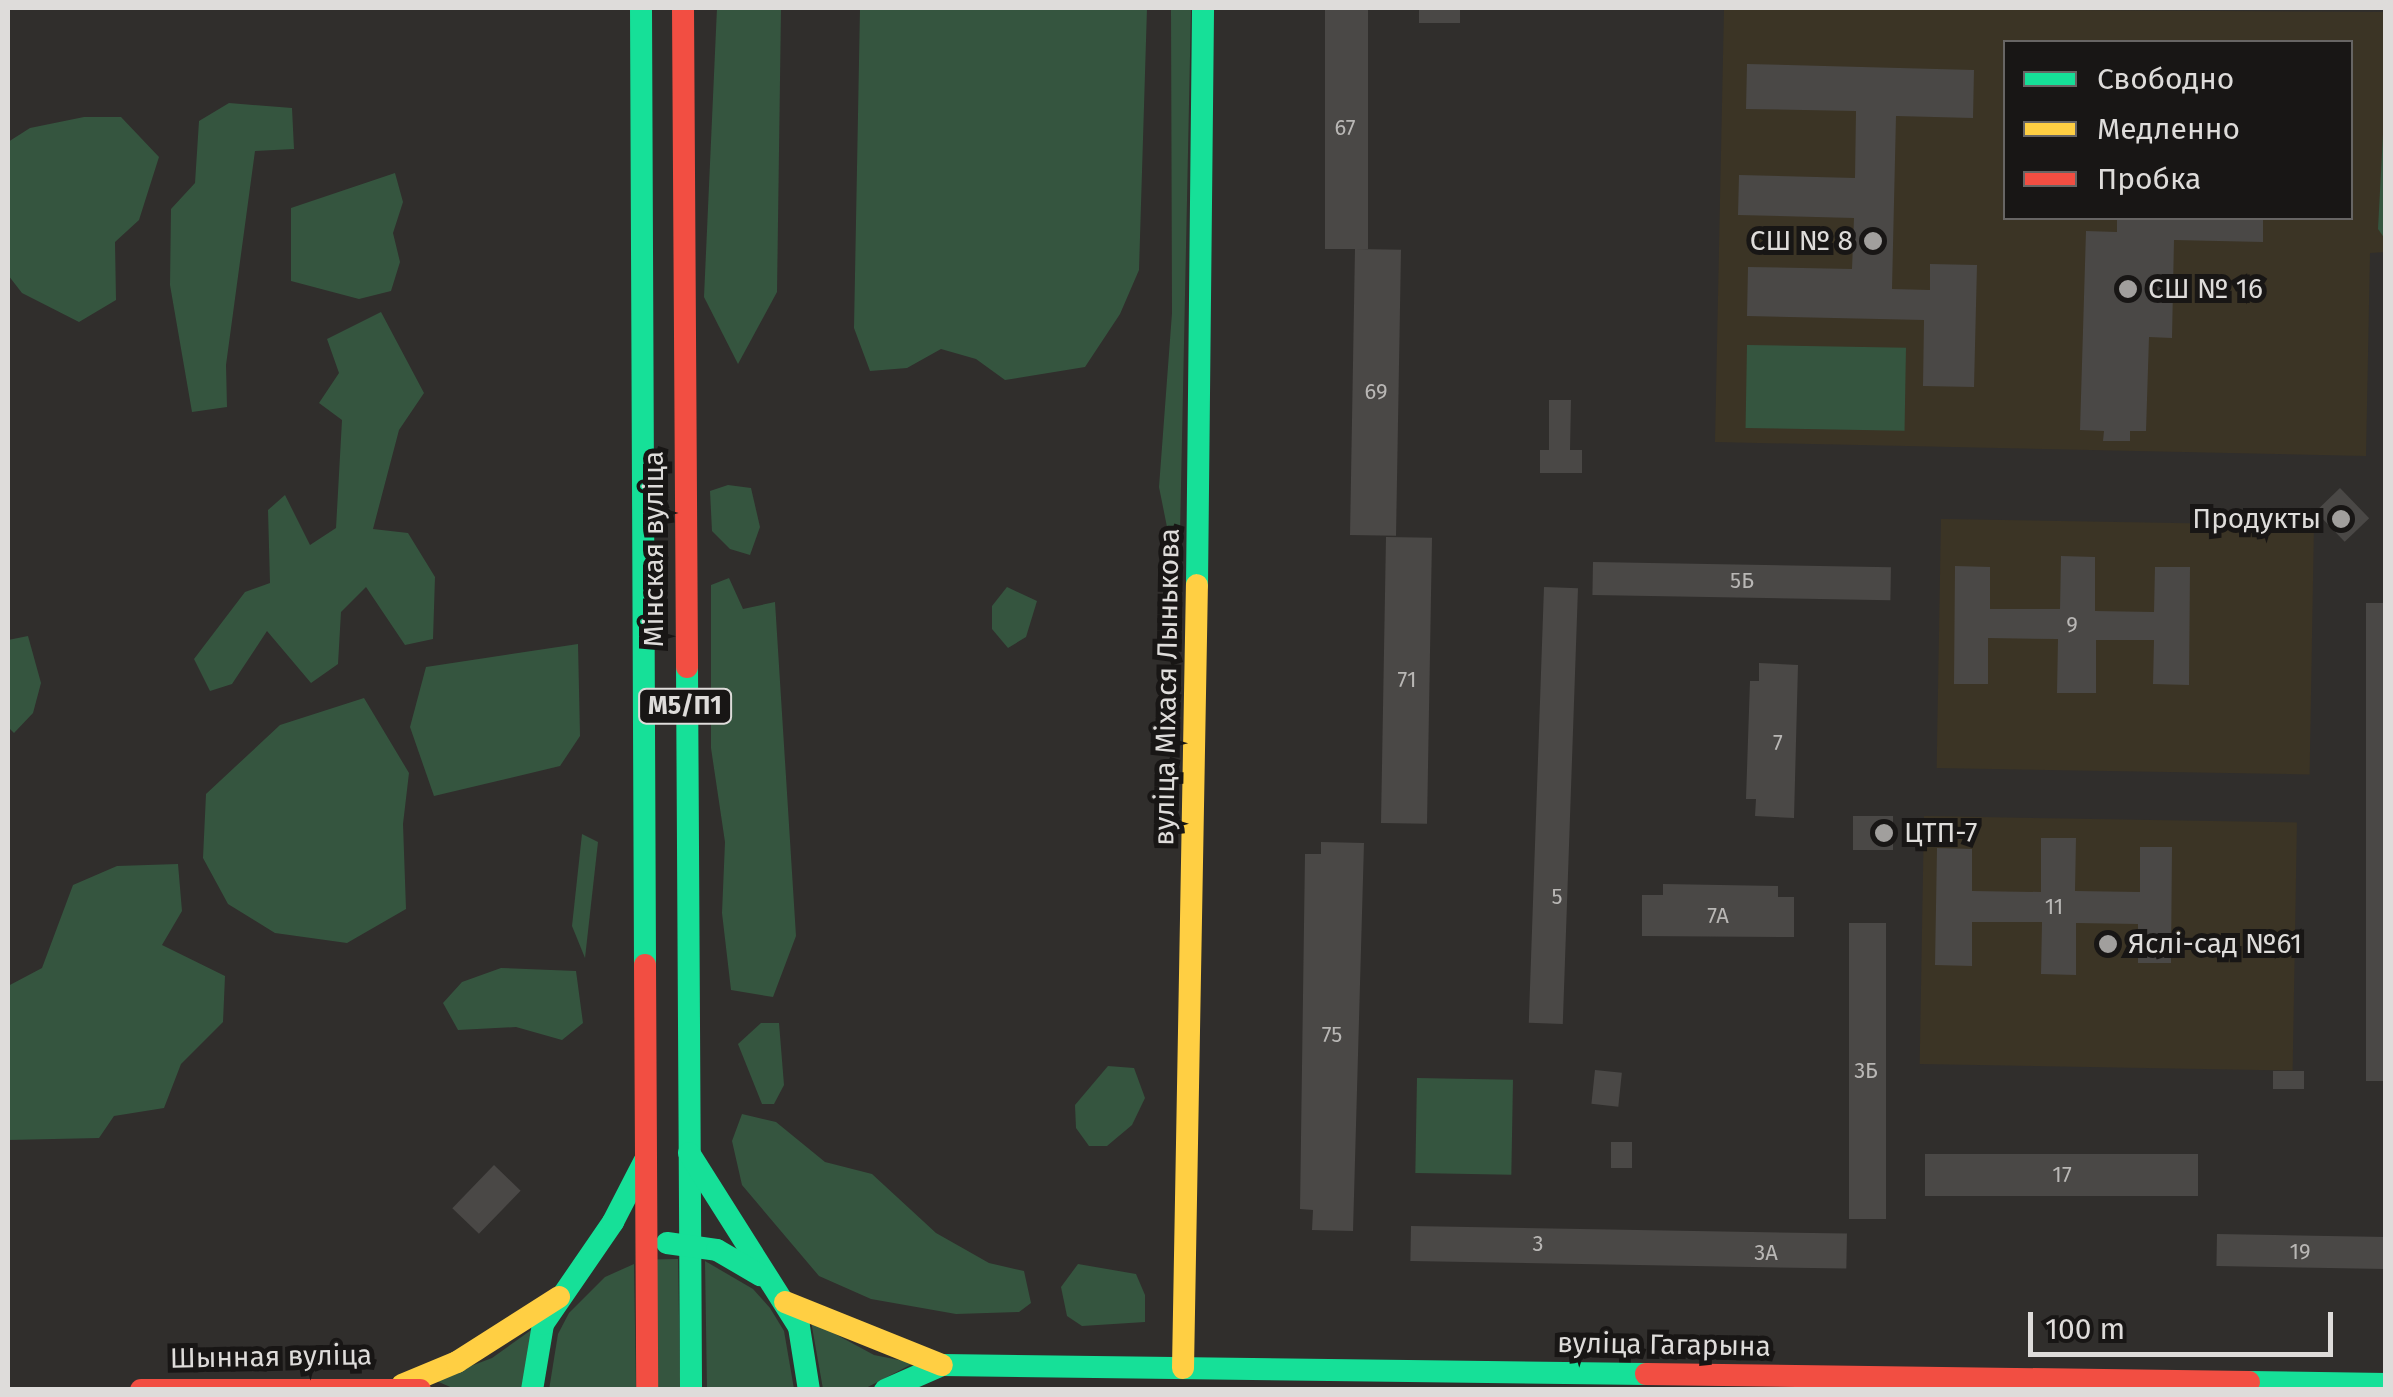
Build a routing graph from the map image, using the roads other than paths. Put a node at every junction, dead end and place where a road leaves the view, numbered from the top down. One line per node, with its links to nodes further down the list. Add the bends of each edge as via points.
1 (641, 8): 5 (main road, Мінская вуліца / М5/П1)
2 (683, 8): 4 (main road, Мінская вуліца / М5/П1)
3 (1203, 8): 13 (main road, вуліца Міхася Лынькова)
4 (688, 1152): 6 (main road, Мінская вуліца / М5/П1); 9 (main road)
5 (646, 1158): 7 (main road, Мінская вуліца / М5/П1); 8 (main road)
6 (689, 1243): 7 (main road); 9 (main road, via 743,1262); 19 (main road, Мінская вуліца / М5/П1)
7 (646, 1244): 8 (main road); 18 (main road, Мінская вуліца / М5/П1)
8 (576, 1278): 10 (main road)
9 (766, 1280): 11 (main road)
10 (559, 1297): 15 (main road, Шынная вуліца); 17 (main road, via 534,1354)
11 (785, 1302): 12 (main road, вуліца Гагарына); 20 (main road, via 807,1354)
12 (942, 1365): 13 (main road, вуліца Гагарына); 21 (main road, вуліца Гагарына)
13 (1183, 1368): 14 (main road, вуліца Гагарына)
14 (2386, 1384)
15 (411, 1387): 16 (main road, Шынная вуліца)
16 (141, 1390)
17 (532, 1390)
18 (647, 1390)
19 (691, 1390)
20 (809, 1390)
21 (885, 1390)

